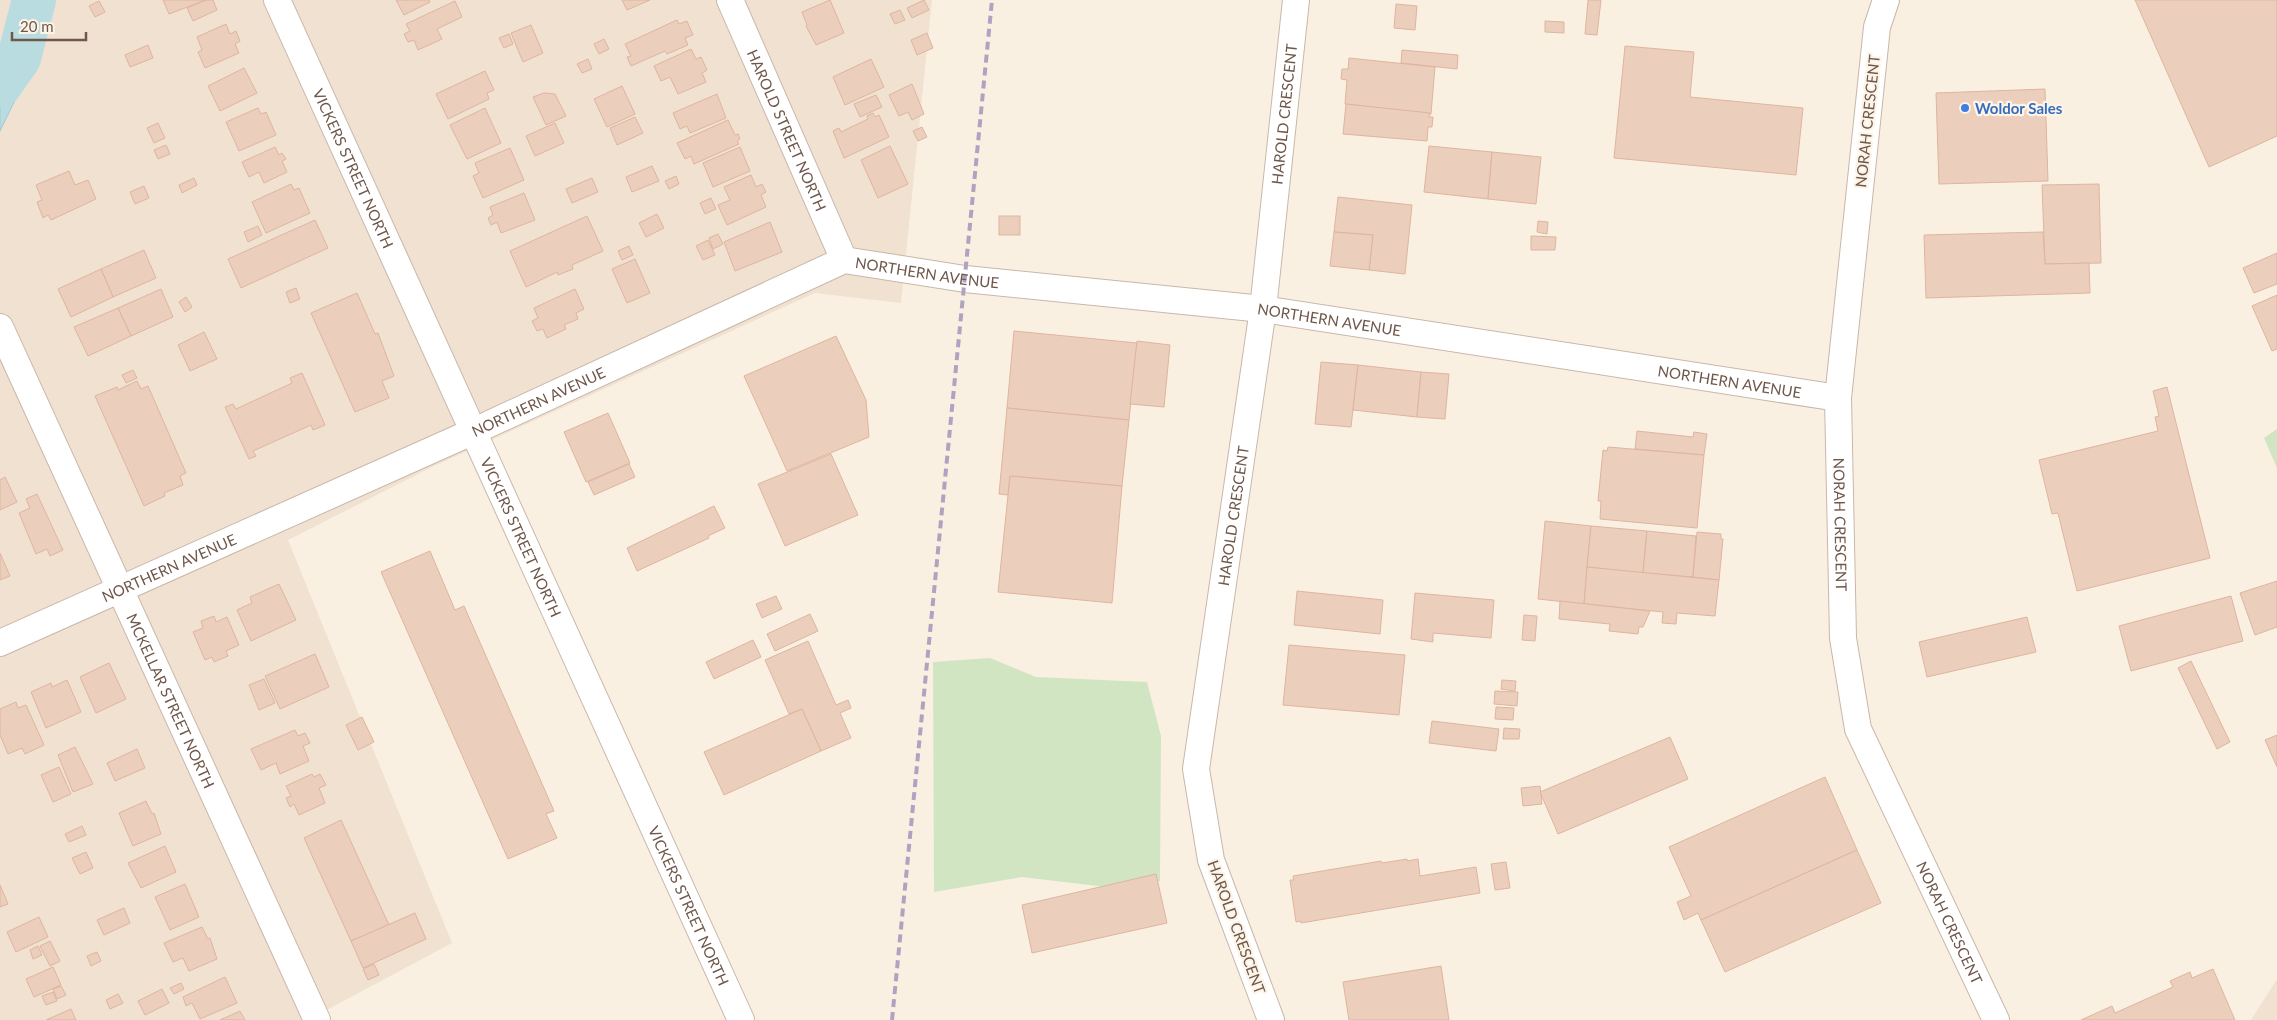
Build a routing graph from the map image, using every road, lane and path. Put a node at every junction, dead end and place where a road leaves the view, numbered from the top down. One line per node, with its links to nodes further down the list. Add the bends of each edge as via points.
1 (277, 0): 9 (street, VICKERS STREET NORTH)
2 (730, 0): 5 (street, HAROLD STREET NORTH)
3 (1296, 0): 6 (street, HAROLD CRESCENT)
4 (1886, 0): 8 (street, NORAH CRESCENT, via 1877,27)
5 (844, 260): 6 (street, NORTHERN AVENUE, via 965,279); 9 (street, NORTHERN AVENUE)
6 (1263, 308): 8 (street, NORTHERN AVENUE); 14 (street, HAROLD CRESCENT, via 1196,769 1211,860)
7 (0, 327): 10 (street, MCKELLAR STREET NORTH)
8 (1838, 398): 15 (street, NORAH CRESCENT, via 1842,638 1858,729)
9 (472, 432): 10 (street, NORTHERN AVENUE); 13 (street, VICKERS STREET NORTH)
10 (120, 590): 11 (street, NORTHERN AVENUE); 12 (street, MCKELLAR STREET NORTH)
11 (0, 643)
12 (317, 1020)
13 (741, 1020)
14 (1271, 1020)
15 (1996, 1020)

